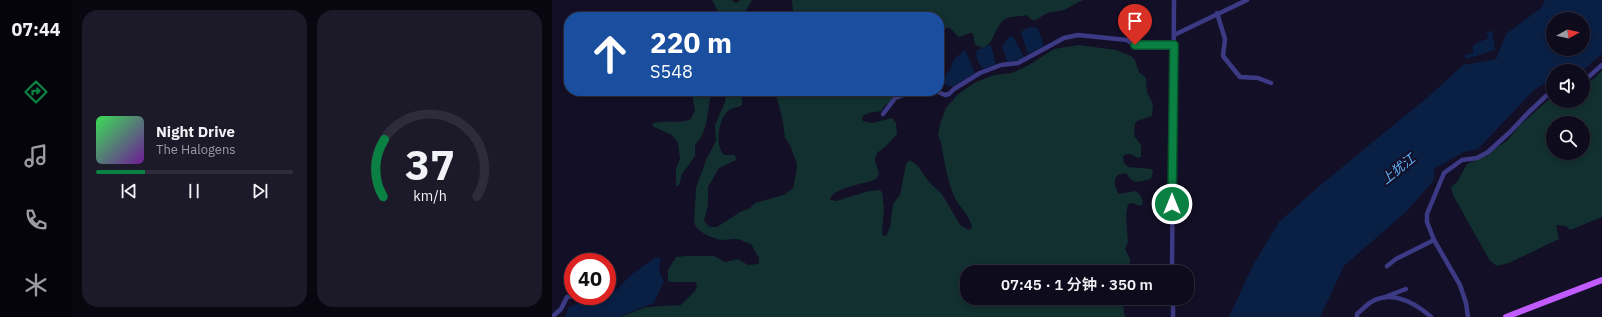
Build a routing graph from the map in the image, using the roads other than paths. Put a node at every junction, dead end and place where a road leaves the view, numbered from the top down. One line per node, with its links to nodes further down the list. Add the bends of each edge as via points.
1 (1174, 0): 4 (street)
2 (1246, 0): 3 (street)
3 (1218, 13): 4 (street); 8 (street, via 1225,38 1223,56 1227,62 1232,64 1240,76)
4 (1174, 35): 5 (street)
5 (1174, 45): 9 (street, via 1135,45 1128,40 1078,35 1064,38 1018,63 980,73 949,94); 14 (street)
6 (1602, 65): 7 (street)
7 (1590, 76)
8 (1271, 82)
9 (944, 95)
10 (902, 96): 12 (street, via 896,98)
11 (1546, 96): 13 (street, via 1488,152 1477,158 1462,160 1444,173 1427,214)
12 (883, 114)
13 (1434, 240): 15 (street); 25 (street, via 1460,286)
14 (1172, 265)
15 (1387, 266)
16 (1602, 280): 26 (main road)
17 (1406, 289): 18 (street)
18 (1382, 297): 23 (street, via 1370,302); 24 (street, via 1410,302)
19 (564, 303): 21 (street)
20 (1173, 305): 22 (street)
21 (552, 317)
22 (1174, 317)
23 (1357, 317)
24 (1431, 317)
25 (1468, 317)
26 (1506, 317)

